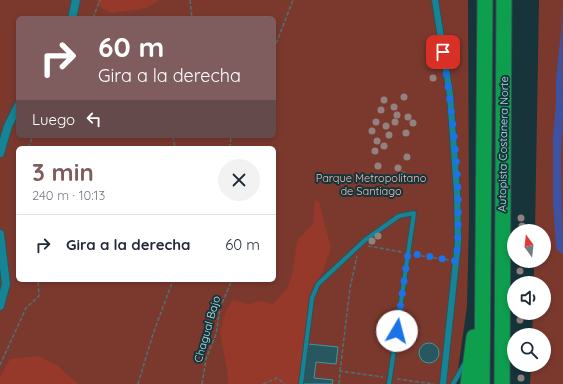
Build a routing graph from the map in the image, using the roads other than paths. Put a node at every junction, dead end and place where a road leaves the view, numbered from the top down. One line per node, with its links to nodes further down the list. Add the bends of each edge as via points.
1 (76, 0): 5 (street)
2 (435, 0): 14 (street, via 450,102 457,192 458,242)
3 (485, 0): 9 (highway, Autopista Costanera Norte)
4 (504, 0): 18 (highway, Autopista Costanera Norte)
5 (72, 16)
6 (16, 110): 7 (street)
7 (0, 152)
8 (0, 234): 10 (street, via 6,284)
9 (482, 284): 11 (highway); 17 (highway, Autopista Costanera Norte)
10 (0, 306)
11 (474, 336): 15 (lane, via 466,362); 16 (highway)
12 (301, 384): 13 (lane, via 307,326 315,289 323,278 360,245 400,216 414,213)
13 (389, 384)
14 (443, 384)
15 (453, 384)
16 (468, 384)
17 (482, 384)
18 (502, 384)

